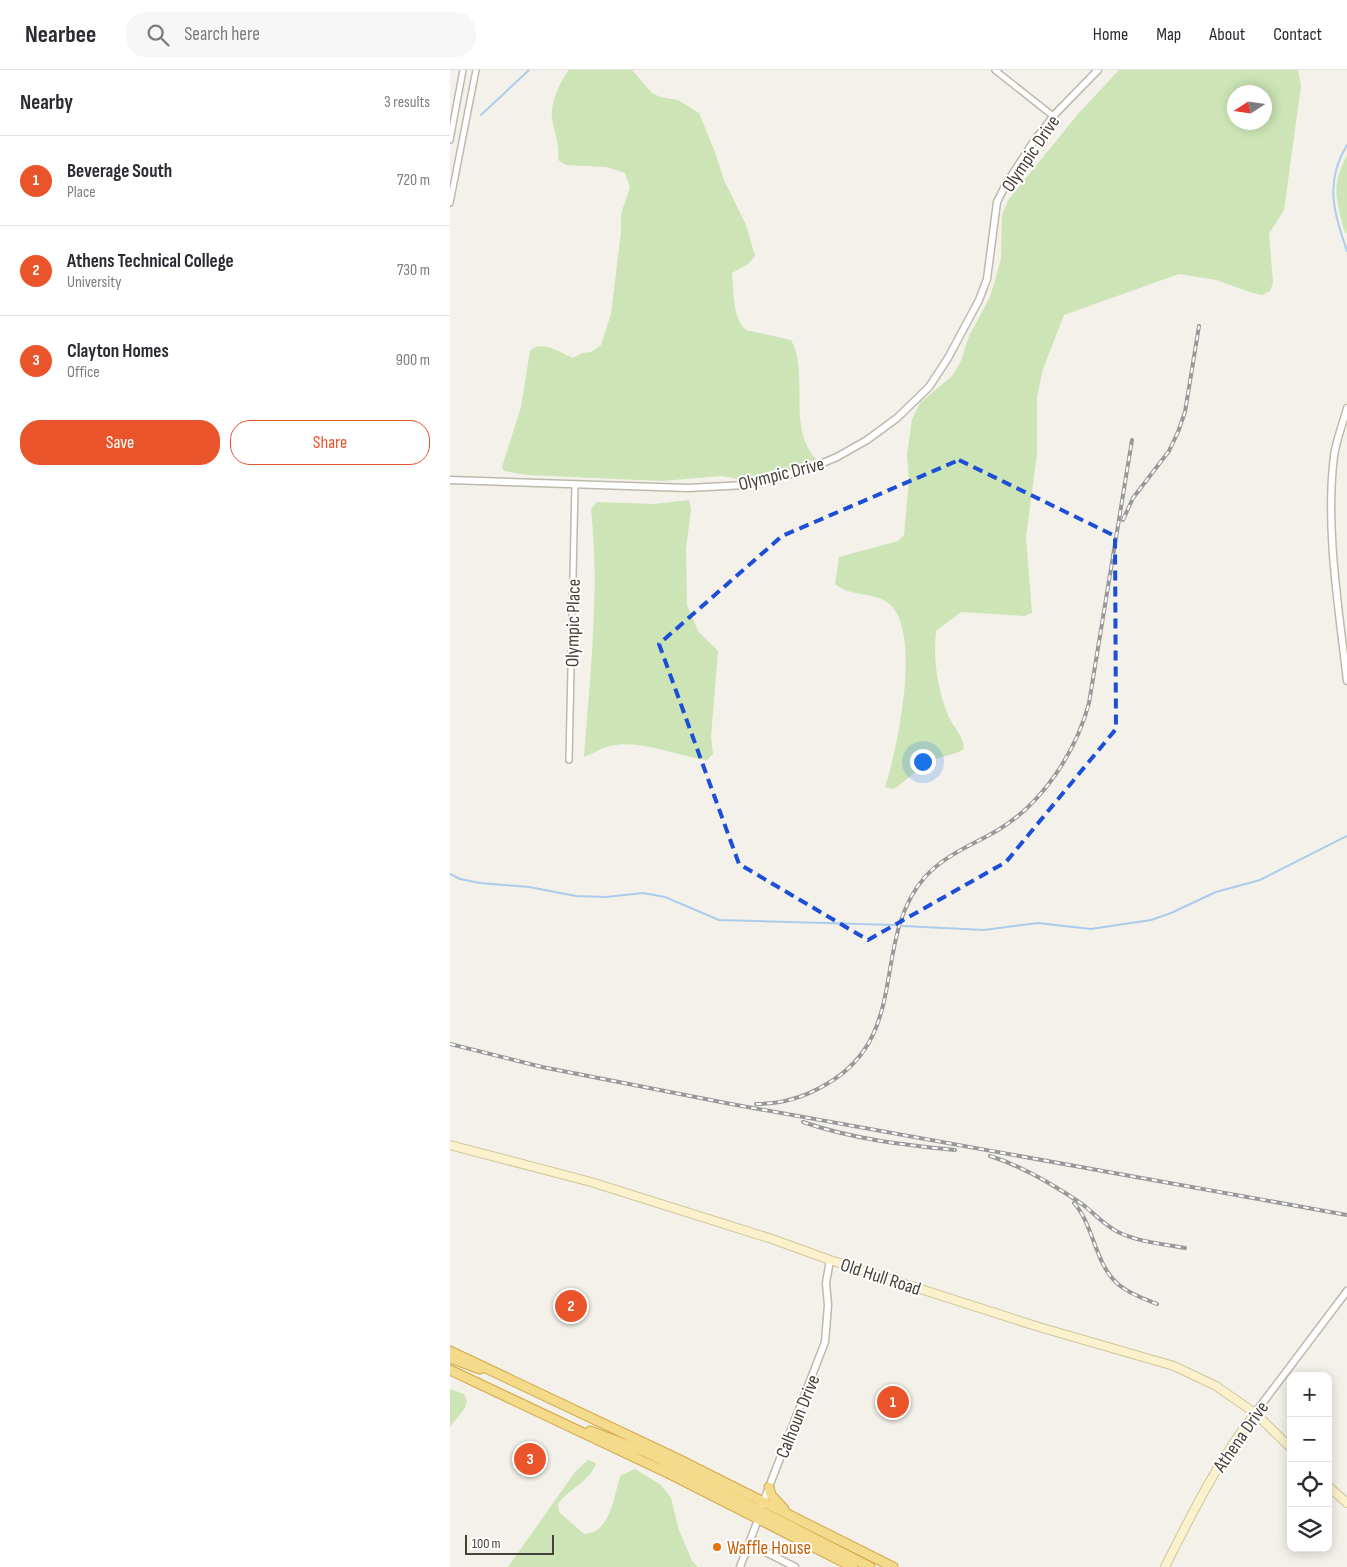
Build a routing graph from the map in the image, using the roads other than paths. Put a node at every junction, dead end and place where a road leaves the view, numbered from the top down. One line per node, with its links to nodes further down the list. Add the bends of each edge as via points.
1 (463, 70): 7 (street)
2 (476, 70): 6 (street)
3 (995, 70): 5 (street)
4 (1098, 70): 5 (street, Olympic Drive)
5 (1053, 116): 11 (street, Olympic Drive, via 997,202 987,279 962,332 929,387 897,418 867,440 825,463 746,485 688,488)
6 (463, 136): 7 (street); 8 (street)
7 (451, 137)
8 (450, 204)
9 (1347, 408): 12 (street, via 1334,455 1333,498 1334,562)
10 (450, 480): 11 (street, Olympic Drive)
11 (575, 485): 13 (street, Olympic Place)
12 (1347, 681)
13 (569, 760)
14 (450, 1145): 15 (main road, Old Hull Road, via 591,1182)
15 (830, 1260): 21 (main road, Old Hull Road, via 1174,1366 1216,1386); 23 (street, Calhoun Drive, via 826,1282 825,1342)
16 (1347, 1291): 21 (street, Athena Drive)
17 (450, 1351): 20 (highway)
18 (450, 1358): 20 (highway, via 478,1369)
19 (450, 1370): 26 (highway)
20 (495, 1371): 26 (highway)
21 (1255, 1413): 22 (main road, Old Hull Road); 34 (main road, Athena Drive, via 1212,1475)
22 (1287, 1444)
23 (769, 1487): 26 (street, Calhoun Drive); 27 (highway, via 776,1501)
24 (1332, 1490): 25 (main road)
25 (1347, 1504)
26 (761, 1510): 27 (highway); 28 (street, Calhoun Drive); 31 (highway); 32 (highway)
27 (791, 1516): 33 (highway)
28 (750, 1544): 29 (street, Calhoun Drive); 30 (street)
29 (740, 1567)
30 (795, 1567)
31 (853, 1567)
32 (870, 1567)
33 (893, 1567)
34 (1165, 1567)

